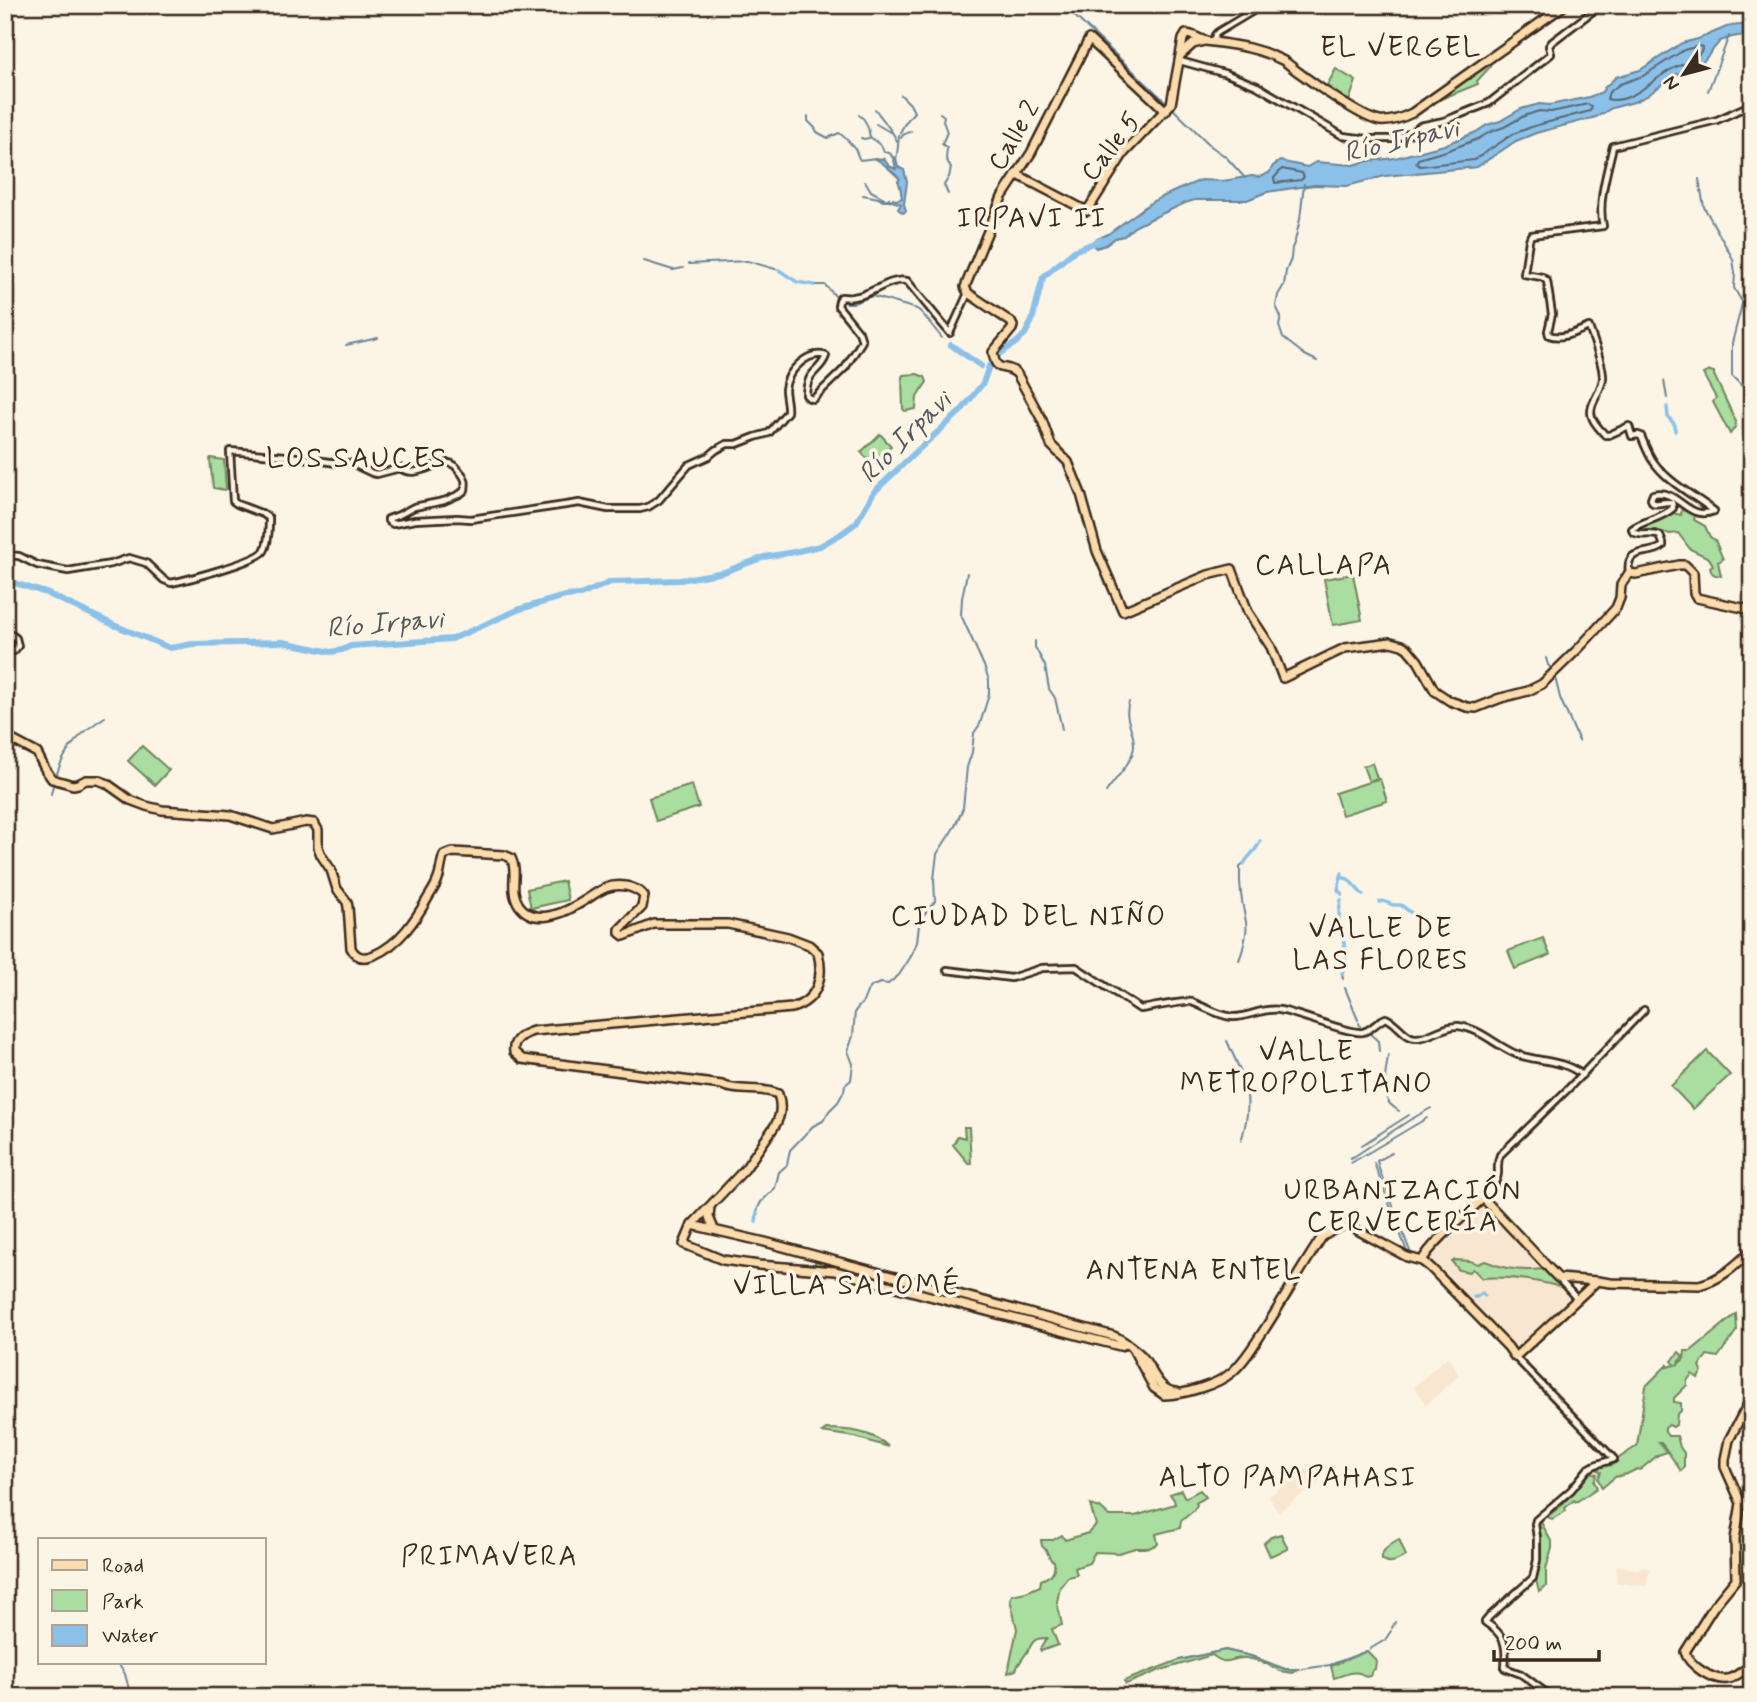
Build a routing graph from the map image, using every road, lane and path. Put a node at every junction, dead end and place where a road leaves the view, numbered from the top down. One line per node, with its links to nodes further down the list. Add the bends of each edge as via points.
1 (1263, 5): 4 (street, via 1218,32)
2 (1565, 5): 4 (main road, via 1412,113 1386,121 1367,117 1269,54)
3 (1601, 5): 5 (street, via 1552,42 1551,54 1489,103 1393,139 1343,136 1258,86)
4 (1214, 41): 5 (main road, via 1190,42)
5 (1180, 58): 7 (main road)
6 (1752, 104): 11 (street, via 1717,120 1613,146 1602,224 1535,234 1529,240 1524,274 1547,281 1552,314 1549,335 1562,336 1589,327 1604,378 1591,415 1605,435 1629,426 1632,436 1641,436 1661,470 1714,511 1692,511 1668,494 1653,494 1653,503 1669,502 1673,508 1632,529 1637,534 1660,536 1663,543 1657,550 1632,556)
7 (1168, 108): 8 (main road, Calle 5, via 1124,153 1087,211); 8 (main road, Calle 2, via 1089,39)
8 (1016, 174): 9 (main road, Calle 2, via 966,285)
9 (968, 293): 10 (street, via 950,333 907,281 839,299 838,306 863,341 845,368 813,399 806,395 807,382 826,356 820,354 797,364 785,386 787,412 769,433 727,444 690,465 659,500 640,509 579,503 471,519 393,524 388,519 414,507 460,495 466,479 448,463 412,473 400,468 377,474 351,463 230,451 233,501 268,518 266,548 261,555 171,583 146,563 129,558 68,571); 11 (main road, via 1013,326 993,356 997,366 1017,374 1051,445 1068,462 1097,551 1123,611 1232,569 1248,612 1271,647 1283,678 1345,648 1391,642 1407,648 1446,695 1478,704 1535,688 1555,673 1616,608)
10 (5, 555)
11 (1629, 573): 12 (main road, via 1685,565 1693,573 1697,598)
12 (1752, 610)
13 (5, 629): 14 (street, via 18,646 14,651)
14 (5, 650)
15 (5, 733): 20 (main road, via 37,753 55,780 73,785 98,779 146,806 218,813 273,829 314,823 321,855 347,902 351,948 362,957 383,951 407,929 437,883 444,855 453,852 511,858 514,895 526,912 537,917 571,909 615,885 634,888 644,896 642,907 620,929 624,936 654,924 729,924 789,937 814,948 821,969 818,984 812,997 799,1006 533,1031 515,1041 516,1055 522,1059 778,1094 780,1114 774,1127 745,1169)
16 (947, 970): 18 (street, via 1011,978 1042,968 1076,968 1139,1009 1191,1001 1232,1017 1280,1010 1357,1032 1385,1018 1413,1038 1450,1026 1468,1028 1517,1054 1557,1063)
17 (1644, 1010): 18 (street)
18 (1581, 1075): 19 (street, via 1500,1155 1497,1177)
19 (1483, 1198): 24 (main road, via 1424,1256); 25 (main road)
20 (710, 1206): 21 (main road); 22 (main road)
21 (692, 1224): 22 (main road); 28 (main road, via 684,1244 723,1260 835,1271 1096,1340)
22 (715, 1229): 28 (main road, via 1115,1336)
23 (1752, 1250): 26 (main road, via 1727,1273 1699,1285)
24 (1424, 1262): 28 (main road, via 1349,1225 1335,1229 1322,1237 1235,1369 1198,1389 1166,1396 1156,1390); 29 (main road)
25 (1558, 1278): 26 (main road); 27 (street)
26 (1597, 1280): 27 (main road)
27 (1578, 1299): 29 (main road)
28 (1127, 1344)
29 (1514, 1356): 32 (street, via 1614,1459 1588,1469 1538,1519 1534,1578 1485,1622 1502,1636 1505,1668)
30 (1752, 1396): 31 (main road, via 1729,1440 1725,1459 1741,1503 1736,1579 1685,1654 1706,1673 1723,1679)
31 (1752, 1666)
32 (1552, 1697)

